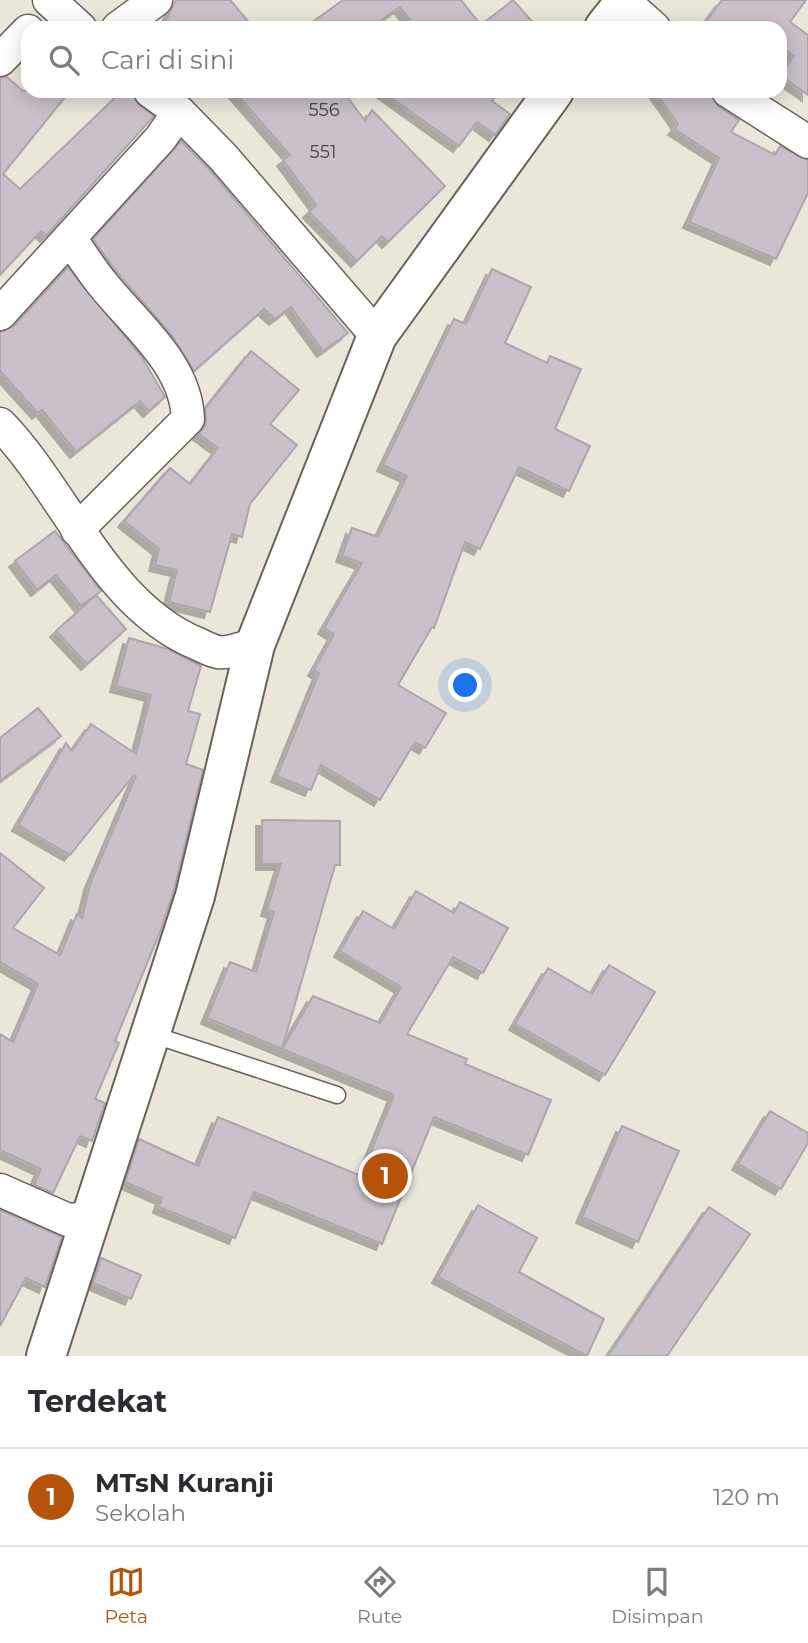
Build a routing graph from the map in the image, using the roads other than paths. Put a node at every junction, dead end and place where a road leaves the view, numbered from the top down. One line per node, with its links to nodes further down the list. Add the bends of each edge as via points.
1 (156, 0): 6 (street)
2 (50, 1): 4 (street); 5 (street)
3 (618, 10): 7 (street)
4 (35, 21)
5 (72, 21)
6 (128, 21)
7 (640, 21)
8 (21, 38): 9 (street)
9 (0, 60)
10 (160, 98): 13 (street)
11 (549, 98): 17 (street)
12 (738, 98): 14 (street)
13 (179, 112): 15 (street); 17 (street)
14 (808, 142)
15 (70, 238): 16 (street); 19 (street, via 101,283 161,352 187,395 188,419)
16 (0, 314)
17 (377, 336): 20 (street)
18 (0, 424): 19 (street)
19 (78, 530): 20 (street, via 94,555 148,613 183,638 219,653)
20 (255, 645): 21 (street, via 195,896)
21 (151, 1034): 22 (lane); 24 (street)
22 (337, 1096)
23 (0, 1190): 24 (street, via 68,1220)
24 (93, 1218): 25 (street)
25 (46, 1356)

